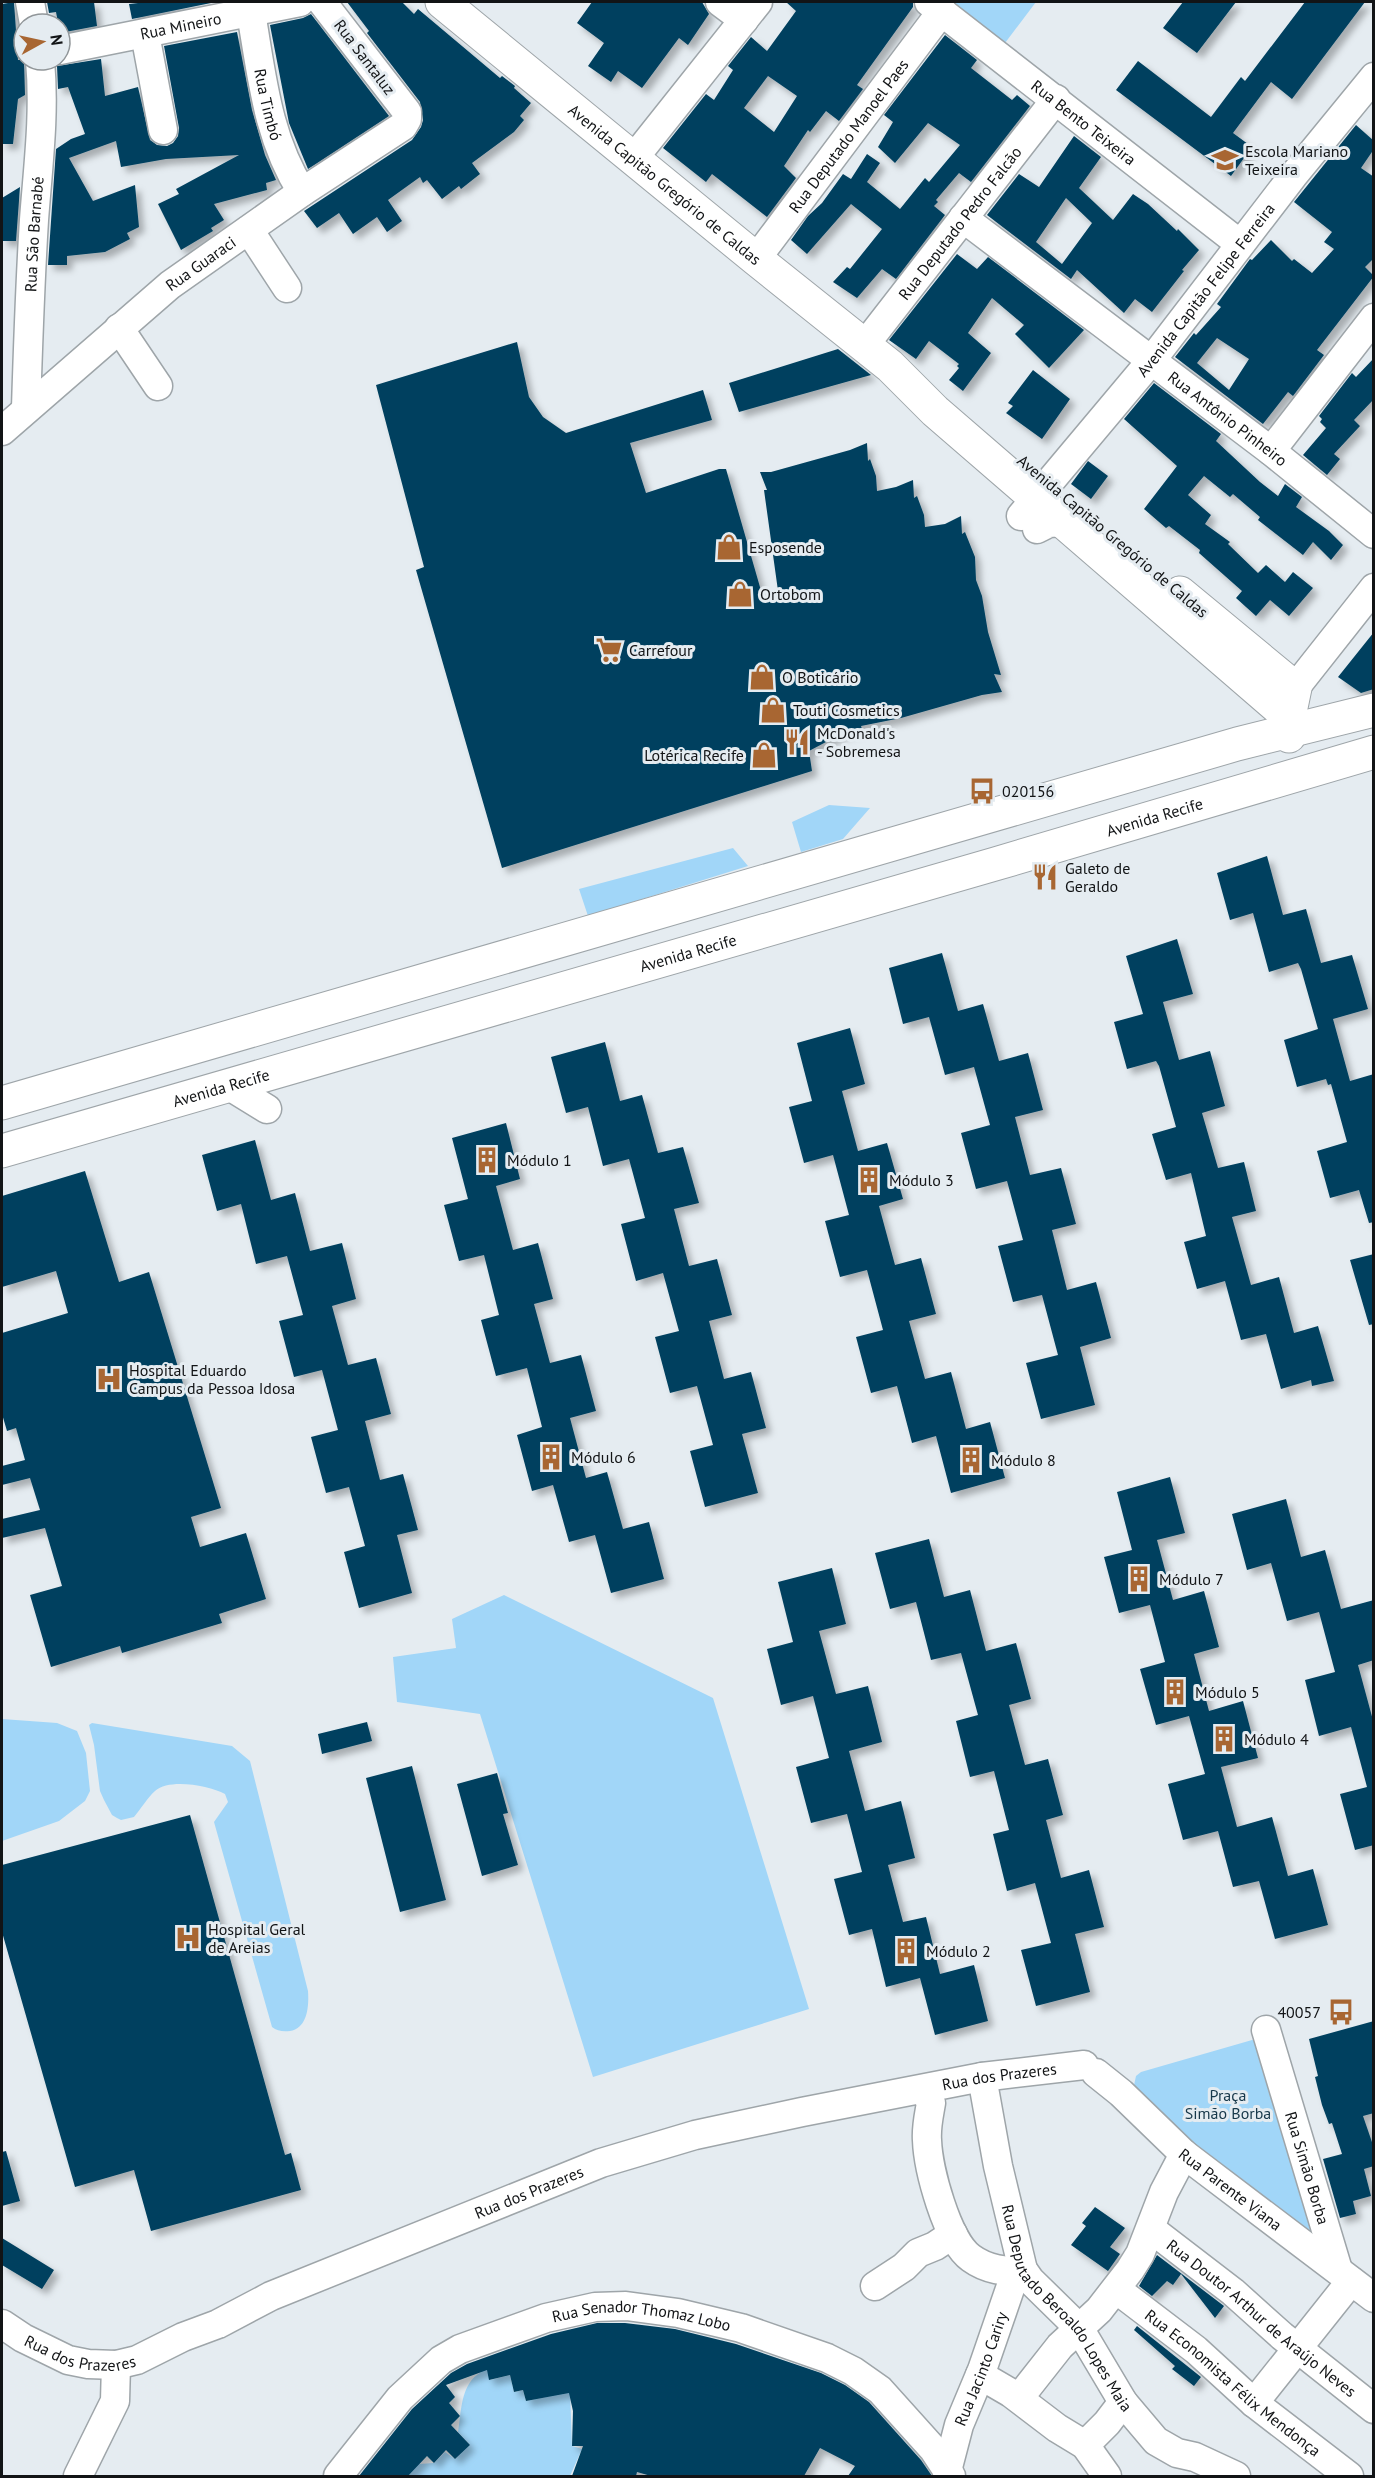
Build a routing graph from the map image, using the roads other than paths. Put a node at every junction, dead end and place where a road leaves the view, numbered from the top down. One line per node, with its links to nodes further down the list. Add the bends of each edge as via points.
1 (300, 2): 7 (street, Rua Mineiro)
2 (322, 2): 13 (street, Rua Santaluz)
3 (442, 2): 15 (main road, Avenida Capitão Gregório de Caldas)
4 (720, 2): 6 (street)
5 (935, 6): 12 (street, Rua Bento Teixeira); 20 (street, Rua Deputado Manoel Paes)
6 (751, 11): 15 (street)
7 (251, 13): 8 (street, Rua Mineiro); 16 (street, Rua Timbó, via 278,148)
8 (145, 34): 9 (street, Rua Mineiro); 14 (street)
9 (72, 48)
10 (41, 72): 27 (street, Rua São Barnabé, via 42,139 30,288)
11 (1371, 86): 19 (street, Avenida Capitão Felipe Ferreira)
12 (1056, 99): 17 (street, Rua Deputado Pedro Falcão); 19 (street, Rua Bento Teixeira)
13 (407, 112): 16 (street, Rua Guaraci, via 407,119 394,134)
14 (163, 130)
15 (634, 158): 20 (main road, Avenida Capitão Gregório de Caldas)
16 (302, 192): 18 (street, Rua Guaraci)
17 (963, 218): 24 (street, Rua Deputado Pedro Falcão); 25 (street, Rua Antônio Pinheiro)
18 (249, 230): 21 (street); 23 (street, Rua Guaraci, via 170,285)
19 (1240, 244): 25 (street, Avenida Capitão Felipe Ferreira)
20 (756, 259): 24 (main road, Avenida Capitão Gregório de Caldas)
21 (287, 288)
22 (1374, 318): 29 (street)
23 (119, 328): 26 (street); 27 (street, Rua Guaraci)
24 (864, 346): 30 (main road, Avenida Capitão Gregório de Caldas, via 890,366 938,392)
25 (1150, 361): 29 (street, Rua Antônio Pinheiro); 30 (street, Avenida Capitão Felipe Ferreira)
26 (158, 386)
27 (26, 408): 28 (street, Rua Guaraci)
28 (2, 431)
29 (1271, 451): 31 (street, Rua Antônio Pinheiro)
30 (1041, 510): 33 (main road, Avenida Capitão Gregório de Caldas); 35 (main road, Avenida Capitão Gregório de Caldas)
31 (1374, 534)
32 (1374, 588): 35 (street)
33 (1248, 680): 35 (main road, Avenida Capitão Gregório de Caldas); 36 (main road, via 1248,716)
34 (1374, 710): 35 (main road)
35 (1291, 712): 36 (main road); 38 (main road, via 1286,752 1270,765 1061,829 1031,840)
36 (1236, 744): 40 (main road)
37 (1374, 752): 38 (main road, Avenida Recife)
38 (995, 864): 39 (main road, Avenida Recife)
39 (228, 1085): 41 (street); 42 (main road, Avenida Recife)
40 (2, 1103)
41 (267, 1108)
42 (2, 1150)
43 (1266, 2030): 51 (street, Rua Simão Borba)
44 (1090, 2069): 45 (street, Rua dos Prazeres); 47 (street, Rua Parente Viana)
45 (982, 2077): 46 (street, Rua dos Prazeres); 50 (street, Rua Deputado Beroaldo Lopes Maia)
46 (924, 2089): 49 (street, via 932,2103 927,2124 928,2149); 58 (street, Rua dos Prazeres, via 695,2135 601,2163 333,2270 159,2350)
47 (1184, 2154): 48 (street); 51 (street, Rua Parente Viana)
48 (1150, 2229): 53 (street, via 1140,2254); 57 (street, Rua Doutor Arthur de Araújo Neves, via 1233,2292)
49 (952, 2234): 50 (street, via 971,2258 1007,2273); 52 (street, via 918,2253)
50 (1023, 2270): 56 (street, Rua Deputado Beroaldo Lopes Maia); 59 (street, Rua Jacinto Cariry, via 1012,2283)
51 (1344, 2276): 54 (street, Rua Parente Viana); 57 (street)
52 (875, 2286)
53 (1116, 2289): 56 (street); 62 (street, Rua Economista Félix Mendonça, via 1196,2350)
54 (1374, 2298)
55 (2, 2324): 58 (street, Rua dos Prazeres, via 68,2360)
56 (1079, 2328): 60 (street); 61 (street, Rua Deputado Beroaldo Lopes Maia)
57 (1297, 2348): 62 (street); 63 (street, Rua Doutor Arthur de Araújo Neves)
58 (116, 2365): 66 (street, via 115,2401)
59 (980, 2375): 60 (street); 65 (street, Rua Jacinto Cariry, via 959,2425)
60 (1019, 2398): 64 (street)
61 (1123, 2402): 64 (street); 69 (street, Rua Deputado Beroaldo Lopes Maia, via 1162,2446)
62 (1254, 2403): 70 (street, Rua Economista Félix Mendonça)
63 (1374, 2409)
64 (1085, 2445): 68 (street)
65 (949, 2474): 67 (street, Rua Senador Thomaz Lobo, via 934,2450 880,2390 853,2371 741,2328 626,2306 595,2307 546,2318 450,2354 400,2398)
66 (78, 2476)
67 (338, 2476)
68 (1107, 2476)
69 (1236, 2476)
70 (1349, 2476)

